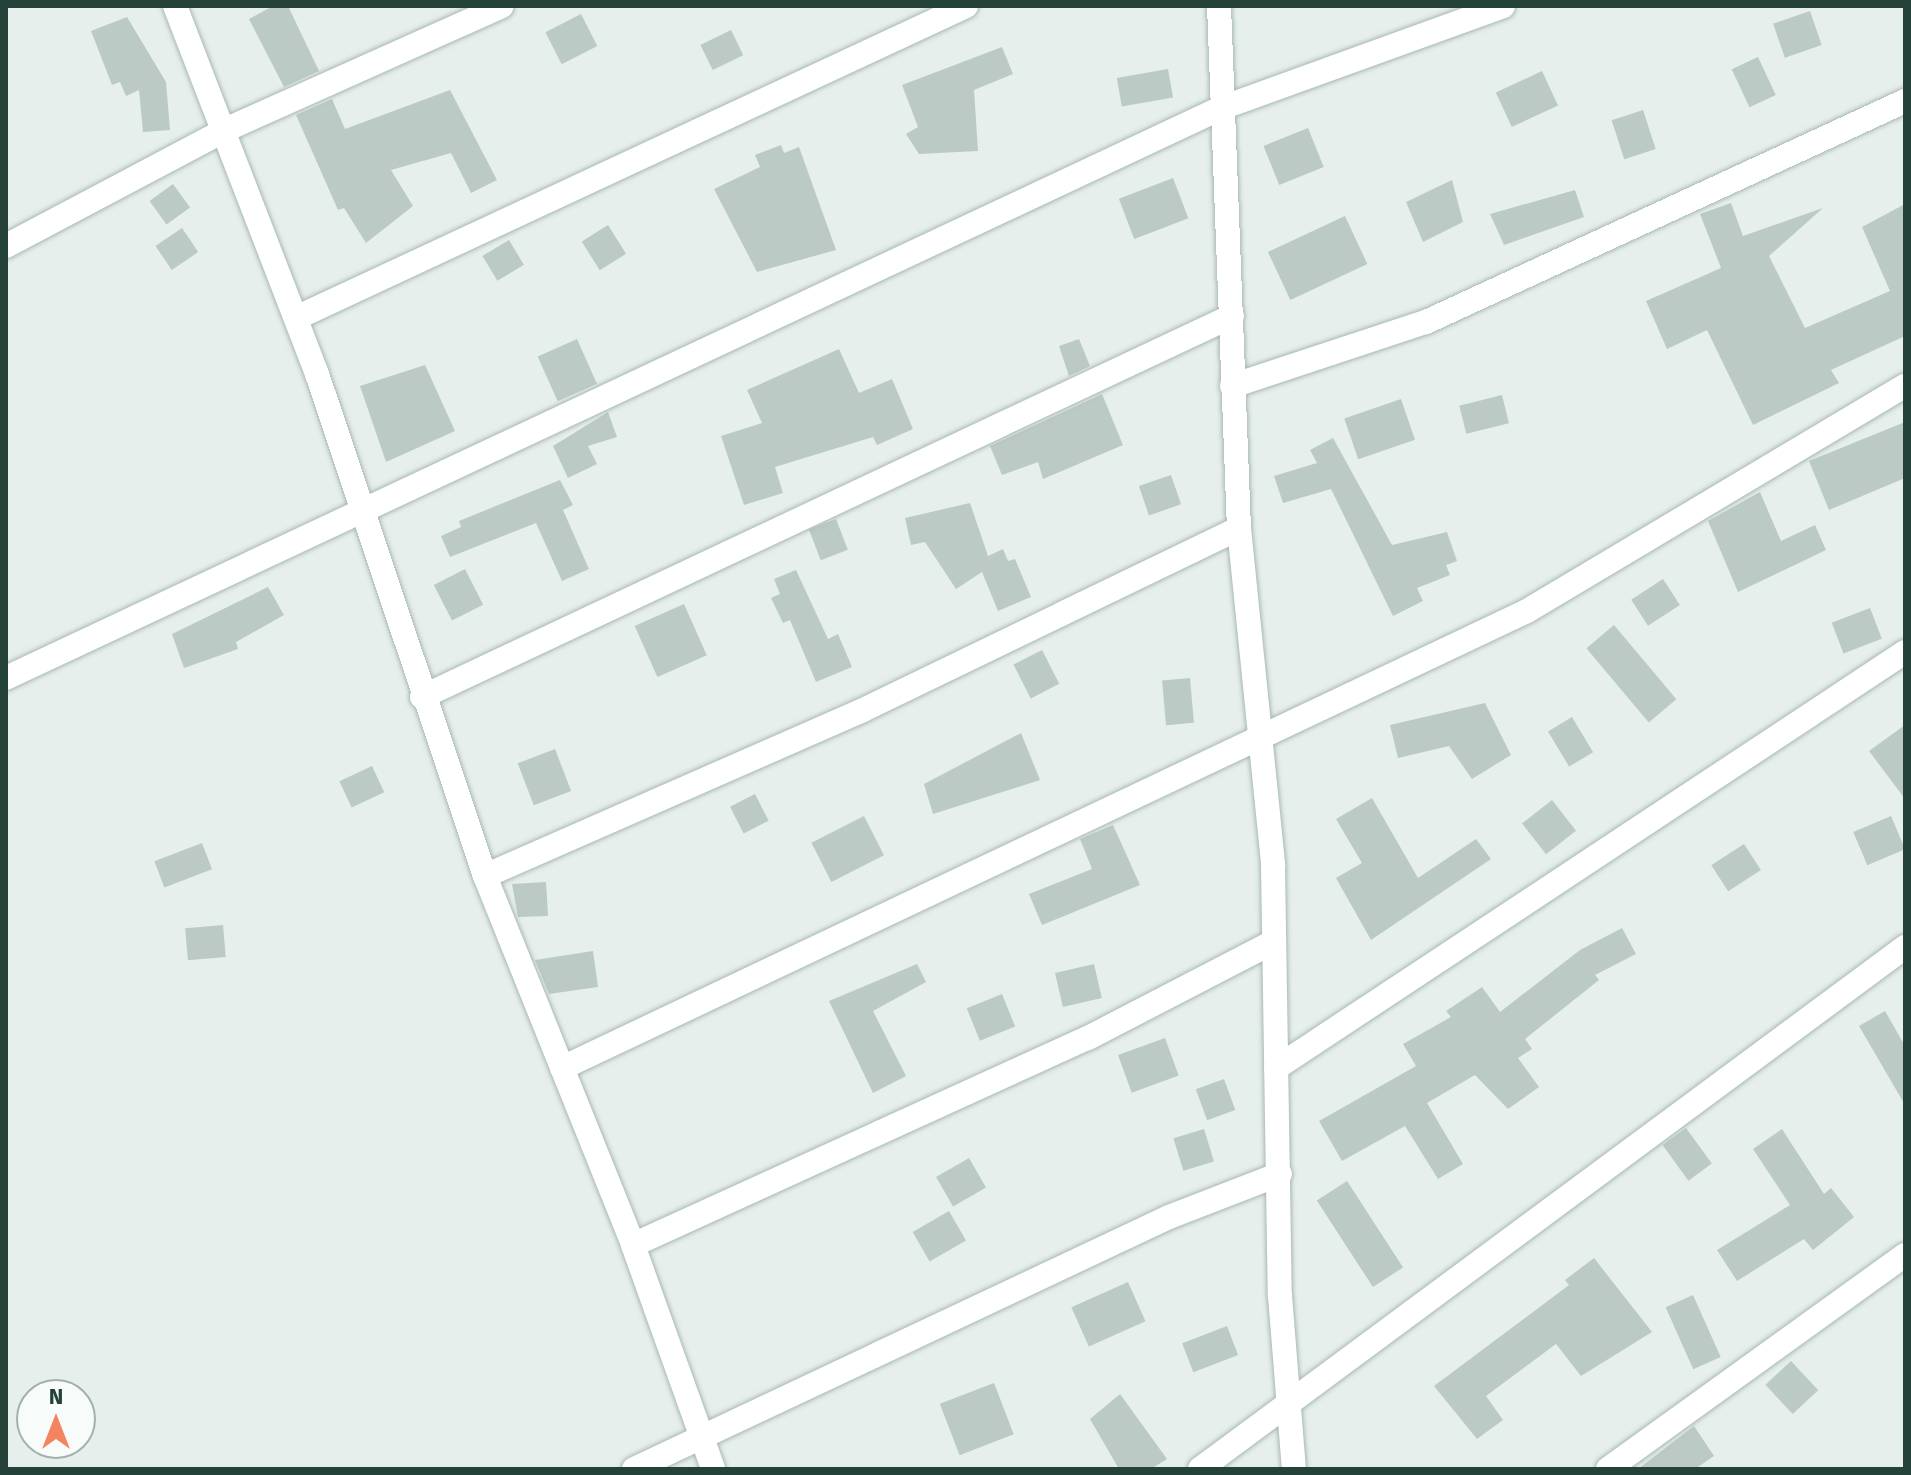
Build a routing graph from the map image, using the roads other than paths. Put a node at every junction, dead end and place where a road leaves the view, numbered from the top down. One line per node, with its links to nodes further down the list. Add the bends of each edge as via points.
1 (175, 6): 8 (street)
2 (502, 6): 8 (street)
3 (966, 6): 11 (street)
4 (1219, 6): 7 (street)
5 (1503, 6): 7 (street)
6 (1905, 101): 12 (street, via 1426,322)
7 (1219, 109): 10 (street); 14 (street)
8 (225, 130): 9 (street); 11 (street)
9 (6, 246)
10 (1232, 316): 12 (street); 18 (street)
11 (296, 318): 14 (street)
12 (1232, 386): 15 (street)
13 (1905, 386): 19 (street, via 1527,611)
14 (361, 511): 17 (street); 18 (street)
15 (1239, 528): 19 (street); 20 (street, via 861,711)
16 (1905, 652): 24 (street)
17 (6, 678)
18 (422, 697): 20 (street)
19 (1260, 738): 21 (street); 23 (street)
20 (485, 876): 23 (street)
21 (1273, 942): 24 (street); 26 (street, via 1088,1038)
22 (1905, 947): 28 (street)
23 (562, 1068): 26 (street)
24 (1276, 1068): 25 (street)
25 (1280, 1174): 28 (street); 29 (street, via 1169,1217)
26 (633, 1245): 29 (street)
27 (1905, 1255): 34 (street)
28 (1290, 1399): 32 (street); 33 (street)
29 (703, 1442): 30 (street); 31 (street)
30 (634, 1469)
31 (713, 1469)
32 (1200, 1469)
33 (1294, 1469)
34 (1608, 1469)

